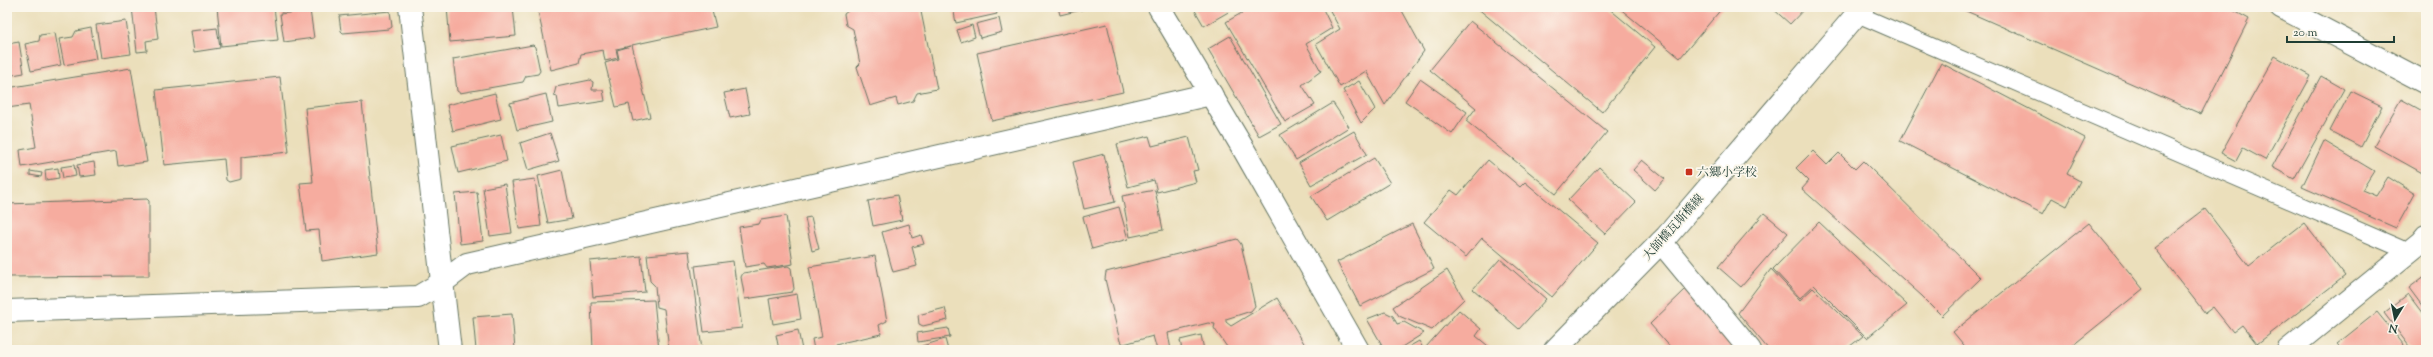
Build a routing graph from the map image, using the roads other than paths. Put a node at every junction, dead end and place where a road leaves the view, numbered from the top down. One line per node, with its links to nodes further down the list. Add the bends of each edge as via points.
1 (410, 7): 10 (street, via 434,226)
2 (1159, 7): 6 (street)
3 (2281, 7): 5 (street)
4 (1860, 11): 8 (street, 大師橋瓦斯橋線); 9 (lane)
5 (2426, 83)
6 (1211, 94): 10 (street, via 467,264); 13 (street)
7 (2426, 236): 9 (street)
8 (1661, 242): 14 (street, 大師橋瓦斯橋線); 15 (street)
9 (2409, 252): 16 (street)
10 (443, 282): 11 (street, via 418,297); 12 (street)
11 (7, 311)
12 (450, 350)
13 (1358, 350)
14 (1556, 350)
15 (1750, 350)
16 (2288, 350)

